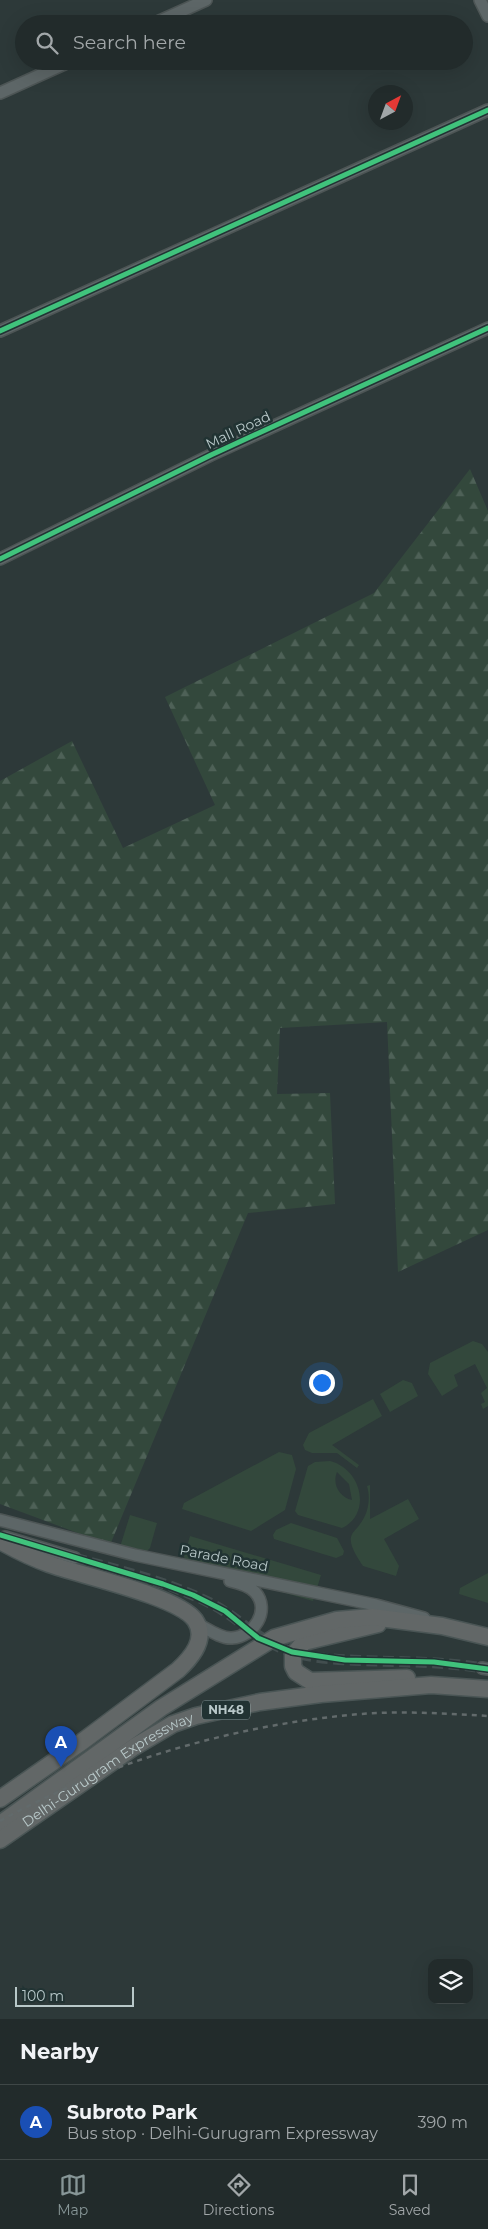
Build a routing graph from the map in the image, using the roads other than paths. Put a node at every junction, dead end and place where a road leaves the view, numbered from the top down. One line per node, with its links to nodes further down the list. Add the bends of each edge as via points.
1 (206, 0): 3 (street)
2 (480, 0): 4 (street)
3 (173, 15)
4 (488, 16)
5 (50, 70): 6 (street)
6 (0, 93)
7 (488, 110): 9 (street)
8 (488, 328): 10 (street, Mall Road, via 211,455)
9 (0, 331)
10 (0, 558)
11 (0, 1520): 15 (street, Parade Road)
12 (0, 1535): 14 (street)
13 (0, 1541): 17 (highway, via 48,1564 164,1601 184,1611)
14 (75, 1558)
15 (184, 1565): 17 (street, via 248,1587 260,1602 258,1622 239,1636 226,1637); 18 (street, Parade Road, via 376,1605)
16 (394, 1618): 18 (highway, NH48); 20 (highway, via 304,1642 293,1655 296,1672 310,1681 428,1678); 22 (highway, Delhi-Gurugram Expressway / NH48, via 337,1620 274,1638 161,1708)
17 (196, 1622): 21 (highway, via 199,1633 197,1645 178,1670)
18 (442, 1626): 19 (highway, NH48)
19 (488, 1636)
20 (488, 1688): 23 (highway, Delhi-Gurugram Expressway / NH48, via 431,1685 322,1694 260,1702 196,1716 173,1724 134,1747)
21 (0, 1799)
22 (0, 1824)
23 (0, 1840)

